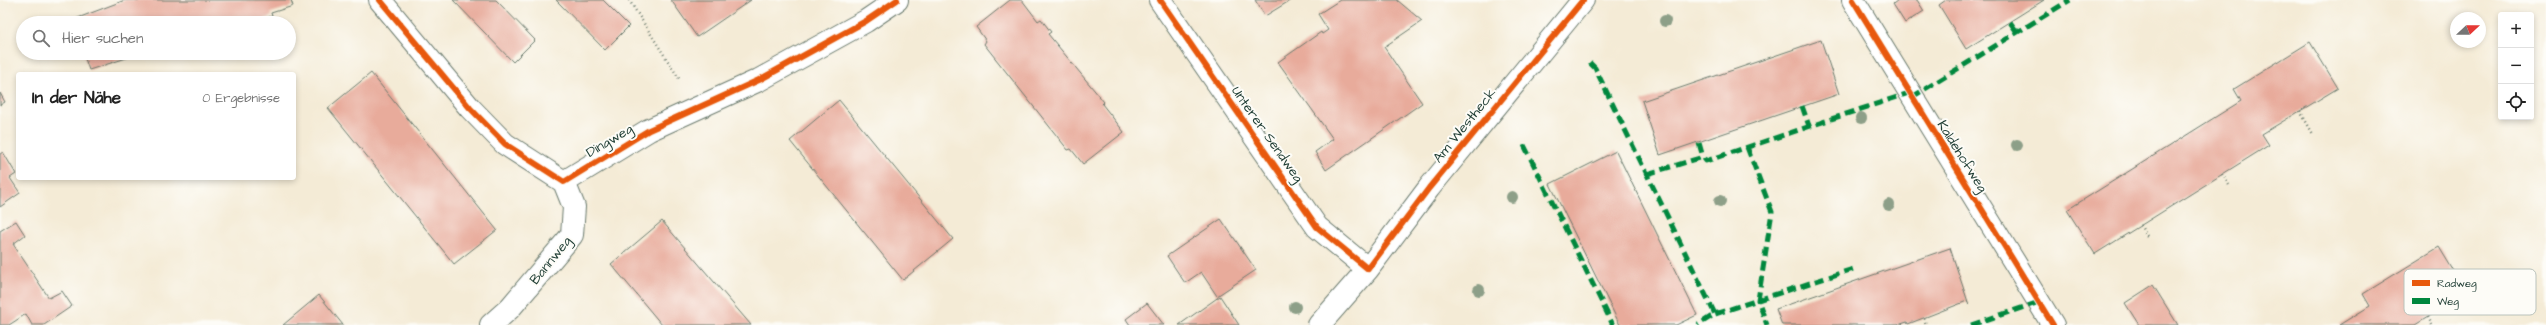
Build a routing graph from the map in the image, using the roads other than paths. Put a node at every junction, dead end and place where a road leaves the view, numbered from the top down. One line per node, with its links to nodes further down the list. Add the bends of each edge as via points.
1 (380, 0): 6 (street, via 470,108 505,144)
2 (897, 0): 6 (street, Dingweg, via 820,48 759,80 649,130)
3 (1160, 0): 7 (street, Unterer Sendweg, via 1318,227)
4 (1583, 0): 7 (street, Am Westheck, via 1429,188)
5 (1853, 0): 10 (street, Kaldehofweg)
6 (564, 182): 9 (street, Bannweg, via 574,207 572,235 510,308)
7 (1368, 269): 8 (street, Am Westheck)
8 (1330, 320)
9 (491, 325)
10 (2054, 325)

